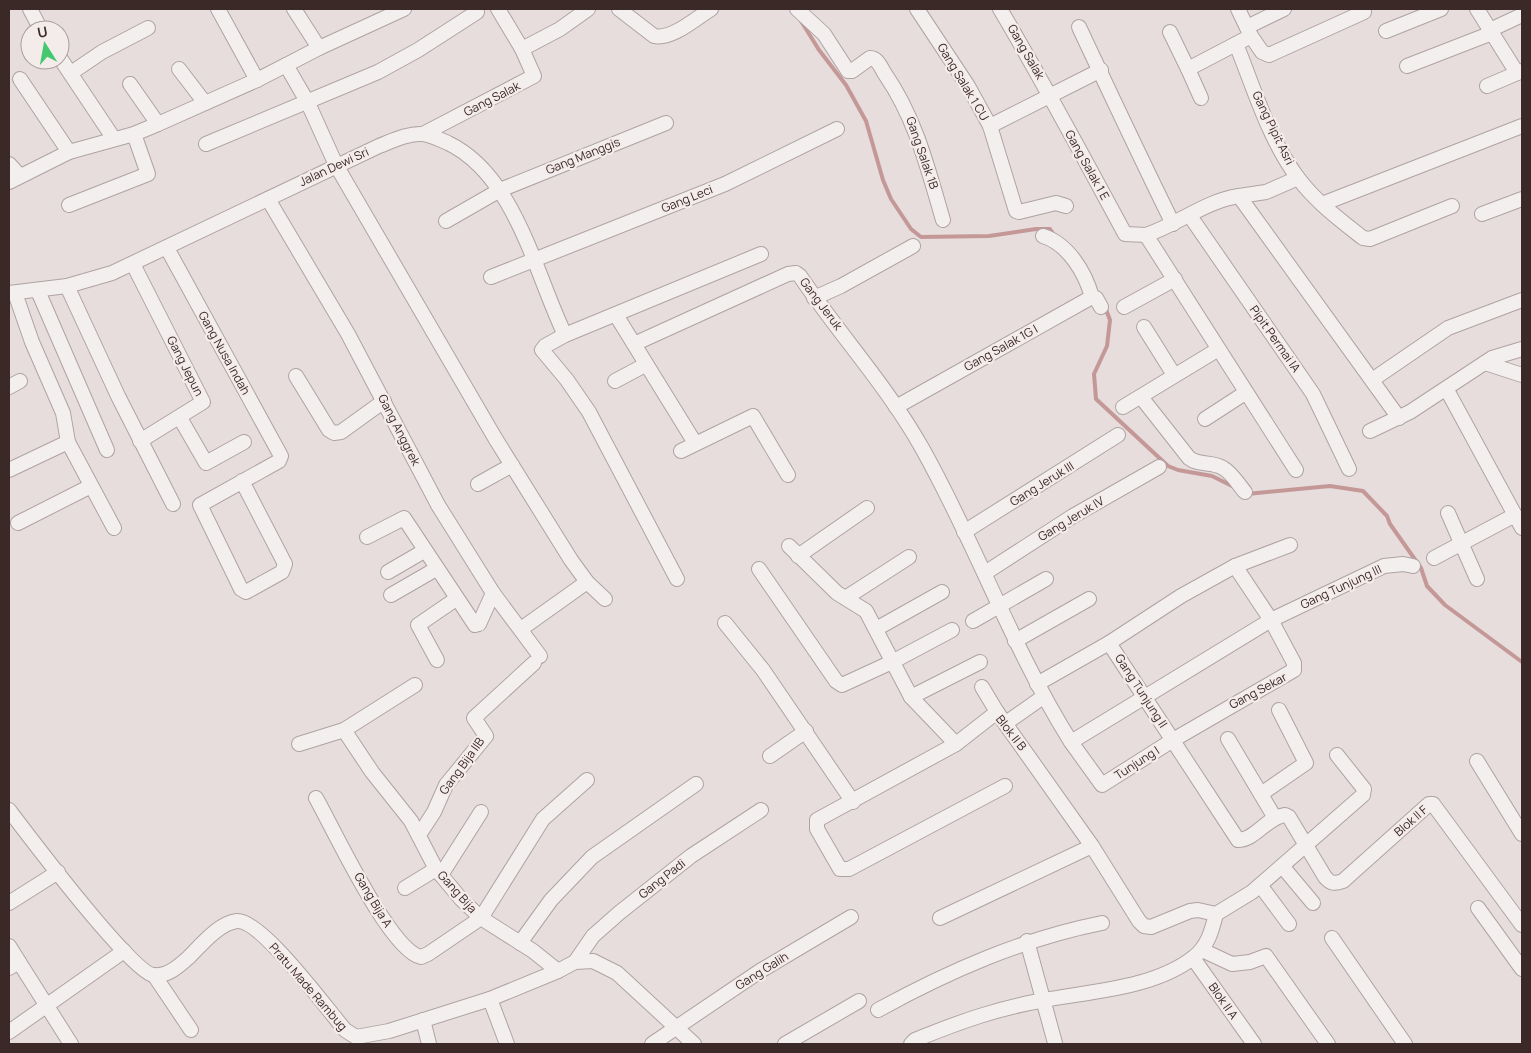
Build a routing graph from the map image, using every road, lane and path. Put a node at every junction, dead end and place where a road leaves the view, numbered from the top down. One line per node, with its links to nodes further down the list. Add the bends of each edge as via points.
1 (218, 9): 37 (street)
2 (294, 9): 26 (street)
3 (404, 9): 15 (street)
4 (498, 9): 27 (street)
5 (588, 9): 27 (street, via 560,29)
6 (619, 9): 7 (street, via 654,36 660,37)
7 (711, 9)
8 (797, 9): 69 (street, Gang Salak 1B, via 826,36 848,71 870,58 876,60 896,90 916,131)
9 (917, 9): 46 (street, Gang Salak 1 CU, via 968,86)
10 (1000, 9): 40 (street, Gang Salak)
11 (1238, 9): 23 (street)
12 (1284, 9): 23 (street)
13 (1441, 9): 21 (street)
14 (1477, 9): 24 (street)
15 (388, 11): 26 (street)
16 (477, 12): 43 (street, via 378,72)
17 (1364, 12): 23 (street, via 1269,55 1262,52)
18 (1522, 15): 24 (street)
19 (1079, 27): 33 (street)
20 (148, 28): 35 (street)
21 (1386, 31)
22 (1170, 32): 31 (street)
23 (1249, 32): 25 (street)
24 (1491, 32): 29 (street); 34 (street)
25 (1236, 44): 31 (street); 56 (street, Gang Pipit Asri, via 1276,141)
26 (319, 48): 28 (street)
27 (522, 49): 50 (street, Gang Salak, via 534,76)
28 (286, 65): 37 (street); 43 (street)
29 (1407, 66)
30 (179, 69): 42 (street)
31 (1188, 69): 41 (street)
32 (69, 70): 35 (street)
33 (1101, 70): 40 (street, Gang Salak 1 CU); 70 (street, via 1132,143)
34 (1520, 72): 39 (street)
35 (71, 73): 51 (street)
36 (20, 79): 53 (street)
37 (257, 80): 42 (street)
38 (130, 84): 45 (street)
39 (1487, 86)
40 (1051, 95): 46 (street, Gang Salak 1 CU); 71 (street, Gang Salak 1 E, via 1125,234)
41 (1201, 98)
42 (205, 103): 45 (street)
43 (308, 103): 52 (street); 55 (street)
44 (666, 123): 58 (street, Gang Manggis)
45 (158, 124): 49 (street)
46 (990, 126): 64 (street, via 1016,211 1056,203)
47 (1522, 126): 63 (street)
48 (837, 129): 76 (street, Gang Leci, via 725,184)
49 (134, 134): 51 (street); 62 (street, via 148,174)
50 (423, 134): 55 (street, Jalan Dewi Sri, via 395,140); 58 (street, via 470,155)
51 (114, 139): 53 (street)
52 (206, 144)
53 (69, 152): 57 (street)
54 (9, 164): 57 (street)
55 (336, 166): 60 (street, Jalan Dewi Sri); 116 (street)
56 (1298, 178): 59 (street, via 1266,192); 63 (street, Gang Pipit Asri)
57 (14, 179)
58 (500, 190): 68 (street, Gang Manggis); 76 (street)
59 (1239, 196): 67 (street, via 1217,200); 98 (street)
60 (268, 199): 74 (street, Jalan Dewi Sri); 102 (street, Gang Anggrek)
61 (1522, 199): 66 (street)
62 (69, 204)
63 (1322, 204): 65 (street, Gang Pipit Asri, via 1363,238 1370,239)
64 (1066, 206)
65 (1452, 206)
66 (1482, 214)
67 (1190, 216): 70 (street); 118 (street, Pipit Permai IA, via 1313,394)
68 (446, 220)
69 (943, 220)
70 (1174, 224): 71 (street)
71 (1146, 235): 79 (street)
72 (1043, 236): 103 (street, Gang Salak 1G I, via 1056,240 1075,262 1096,302)
73 (913, 246): 83 (street)
74 (167, 248): 77 (street, Jalan Dewi Sri); 122 (street, Gang Nusa Indah, via 281,458)
75 (761, 254): 86 (street)
76 (532, 258): 78 (street, Gang Leci); 88 (street)
77 (133, 264): 80 (street, Jalan Dewi Sri); 105 (street, Gang Jepun, via 202,400 200,405)
78 (491, 277)
79 (1174, 279): 85 (street); 91 (street)
80 (67, 286): 81 (street, Jalan Dewi Sri); 110 (street)
81 (38, 291): 82 (street, Jalan Dewi Sri); 114 (street)
82 (12, 293): 111 (street, via 63,413)
83 (814, 298): 89 (street, Gang Jeruk, via 800,276 792,272); 103 (street, Gang Jeruk, via 860,354)
84 (1522, 300): 98 (street, via 1448,328)
85 (1124, 308)
86 (616, 315): 88 (street); 89 (street)
87 (1144, 327): 94 (street)
88 (565, 335): 145 (street, via 545,346 542,354 567,380 589,412)
89 (634, 344): 93 (street)
90 (1522, 349): 92 (street)
91 (1217, 350): 94 (street); 100 (street)
92 (1485, 363): 96 (street); 99 (street)
93 (645, 365): 97 (street); 113 (street)
94 (1174, 375): 101 (street)
95 (296, 376): 102 (street, via 334,433 342,432)
96 (1521, 378)
97 (615, 380)
98 (1372, 380): 107 (street)
99 (1447, 390): 107 (street); 129 (street)
100 (1245, 393): 106 (street); 120 (street)
101 (1141, 397): 104 (street); 125 (street, via 1189,458 1197,463 1223,467)
102 (384, 401): 149 (street, Gang Anggrek, via 438,505)
103 (896, 407): 132 (street, Gang Jeruk, via 922,449)
104 (1123, 408)
105 (180, 418): 110 (street, Gang Jepun); 112 (street, via 206,463)
106 (1205, 418)
107 (1399, 418): 108 (street)
108 (1370, 432)
109 (1118, 435): 132 (street, Gang Jeruk III)
110 (140, 441): 126 (street)
111 (68, 442): 119 (street); 124 (street)
112 (244, 442)
113 (695, 443): 115 (street); 121 (street, via 753,416)
114 (107, 450)
115 (681, 451)
116 (512, 465): 123 (street); 148 (street)
117 (1159, 467): 144 (street, Gang Jeruk IV, via 1073,516)
118 (1349, 469)
119 (9, 470)
120 (1296, 470)
121 (788, 475)
122 (242, 481): 122 (street, via 285,567 282,572 246,592 241,589 200,505)
123 (478, 484)
124 (91, 486): 130 (street); 131 (street)
125 (1245, 492)
126 (173, 504)
127 (867, 508): 152 (street, via 794,551 832,588)
128 (1448, 513): 134 (street)
129 (1519, 522): 134 (street)
130 (18, 523)
131 (114, 528)
132 (964, 532): 144 (street, Gang Jeruk)
133 (366, 538): 136 (street, via 404,518)
134 (1462, 544): 138 (street); 147 (street)
135 (1290, 545): 139 (street)
136 (424, 551): 142 (street); 143 (street)
137 (910, 558): 152 (street)
138 (1434, 558)
139 (1235, 566): 157 (street); 164 (street, via 1180,596)
140 (1413, 566): 157 (street, Gang Tunjung III, via 1384,566)
141 (759, 568): 167 (street, via 840,684 849,683)
142 (436, 569): 151 (street); 153 (street)
143 (388, 572)
144 (984, 573): 156 (street, Gang Jeruk)
145 (677, 579)
146 (1046, 579): 156 (street)
147 (1477, 579)
148 (587, 582): 154 (street); 160 (street)
149 (493, 592): 153 (street, via 477,625); 160 (street, Gang Anggrek)
150 (942, 592): 161 (street)
151 (391, 595)
152 (847, 597): 161 (street, via 866,611)
153 (456, 599): 166 (street, via 418,625)
154 (605, 599)
155 (1089, 599): 163 (street)
156 (1000, 606): 158 (street); 163 (street, Gang Jeruk)
157 (1271, 620): 174 (street, Gang Tunjung III); 180 (street, Gang Sekar, via 1295,665 1294,670)
158 (973, 621)
159 (725, 623): 178 (street, via 764,670)
160 (521, 629): 165 (street, Gang Anggrek)
161 (876, 629): 167 (street)
162 (952, 630): 167 (street)
163 (1015, 641): 169 (street, Gang Jeruk)
164 (1109, 643): 169 (street); 174 (street, Gang Tunjung II)
165 (537, 659): 199 (street, Gang Bija IIB, via 474,718 486,736 446,784)
166 (437, 660)
167 (892, 662): 172 (street)
168 (980, 662): 172 (street)
169 (1037, 684): 173 (street, Gang Jeruk)
170 (415, 685): 177 (street)
171 (982, 687): 176 (street)
172 (911, 697): 183 (street)
173 (1043, 697): 176 (street); 181 (street, Gang Jeruk)
174 (1144, 697): 180 (street, Gang Tunjung II); 181 (street, Gang Tunjung III)
175 (1279, 710): 191 (street, via 1306,761)
176 (1002, 717): 183 (street, Blok II B); 201 (street, Blok II B)
177 (344, 730): 182 (street); 199 (street, Gang Bija)
178 (806, 731): 185 (street); 193 (street)
179 (1228, 739): 191 (street)
180 (1173, 740): 189 (street, Tunjung I); 197 (street, Gang Tunjung II, via 1238,840 1245,839)
181 (1071, 742): 189 (street, Gang Jeruk)
182 (299, 744)
183 (956, 744): 193 (street, Blok II B)
184 (1337, 755): 200 (street, via 1364,792)
185 (770, 756)
186 (1477, 761): 198 (street)
187 (587, 780): 212 (street, via 543,819)
188 (696, 784): 219 (street, via 592,856 551,900)
189 (1101, 784)
190 (1006, 786): 193 (street, Blok II B, via 843,870 816,826 820,818)
191 (1261, 794): 197 (street)
192 (316, 798): 212 (street, Gang Bija A, via 382,917 412,952 421,956 428,954)
193 (853, 802)
194 (9, 810): 203 (street)
195 (761, 810): 223 (street, Gang Padi, via 691,856 619,913 593,936)
196 (481, 812): 204 (street)
197 (1275, 818): 200 (street, via 1285,815 1289,818)
198 (1522, 834)
199 (419, 835): 204 (street, Gang Bija)
200 (1306, 844): 202 (street); 216 (street, Blok II F, via 1325,877 1336,884 1429,804 1433,804)
201 (1092, 846): 210 (street, Blok II B, via 1144,926 1151,927 1194,910); 213 (street)
202 (1282, 866): 205 (street); 208 (street)
203 (58, 872): 207 (street); 221 (street)
204 (439, 872): 206 (street); 212 (street, Gang Bija)
205 (1260, 885): 210 (street); 215 (street)
206 (405, 888)
207 (9, 902)
208 (1313, 903)
209 (1478, 908): 225 (street)
210 (1216, 914): 222 (street, via 1209,938)
211 (851, 916): 234 (street, Gang Galih)
212 (481, 918): 219 (street, Gang Bija)
213 (940, 918)
214 (1102, 923): 218 (street)
215 (1289, 924)
216 (1522, 925)
217 (1332, 938): 247 (street)
218 (1027, 941): 229 (street); 232 (street, via 940,977)
219 (520, 943): 226 (street, Gang Bija)
220 (9, 946): 224 (street)
221 (124, 951): 227 (street, via 141,969); 231 (street)
222 (1197, 954): 229 (street, via 1163,973 1126,986); 245 (street, Blok II A); 246 (street, via 1232,964 1266,956)
223 (575, 962): 226 (street, Pratu Made Rambug); 234 (street, via 593,961 608,966)
224 (14, 965): 231 (street)
225 (1522, 969)
226 (558, 971): 228 (street, Pratu Made Rambug)
227 (154, 975): 233 (street, Pratu Made Rambug, via 173,970 217,931 239,921 250,925 285,957 350,1034 356,1037 375,1035); 235 (street)
228 (490, 1000): 233 (street, Pratu Made Rambug); 240 (street)
229 (1045, 1000): 237 (street); 244 (street, via 975,1016)
230 (858, 1001): 243 (street)
231 (45, 1005): 236 (street); 238 (street)
232 (878, 1010)
233 (423, 1020): 239 (street)
234 (675, 1027): 241 (street, Gang Galih); 242 (street)
235 (191, 1030)
236 (9, 1032)
237 (1055, 1043)
238 (72, 1044)
239 (430, 1044)
240 (507, 1044)
241 (652, 1044)
242 (694, 1044)
243 (785, 1044)
244 (911, 1044)
245 (1254, 1044)
246 (1328, 1044)
247 (1405, 1044)

